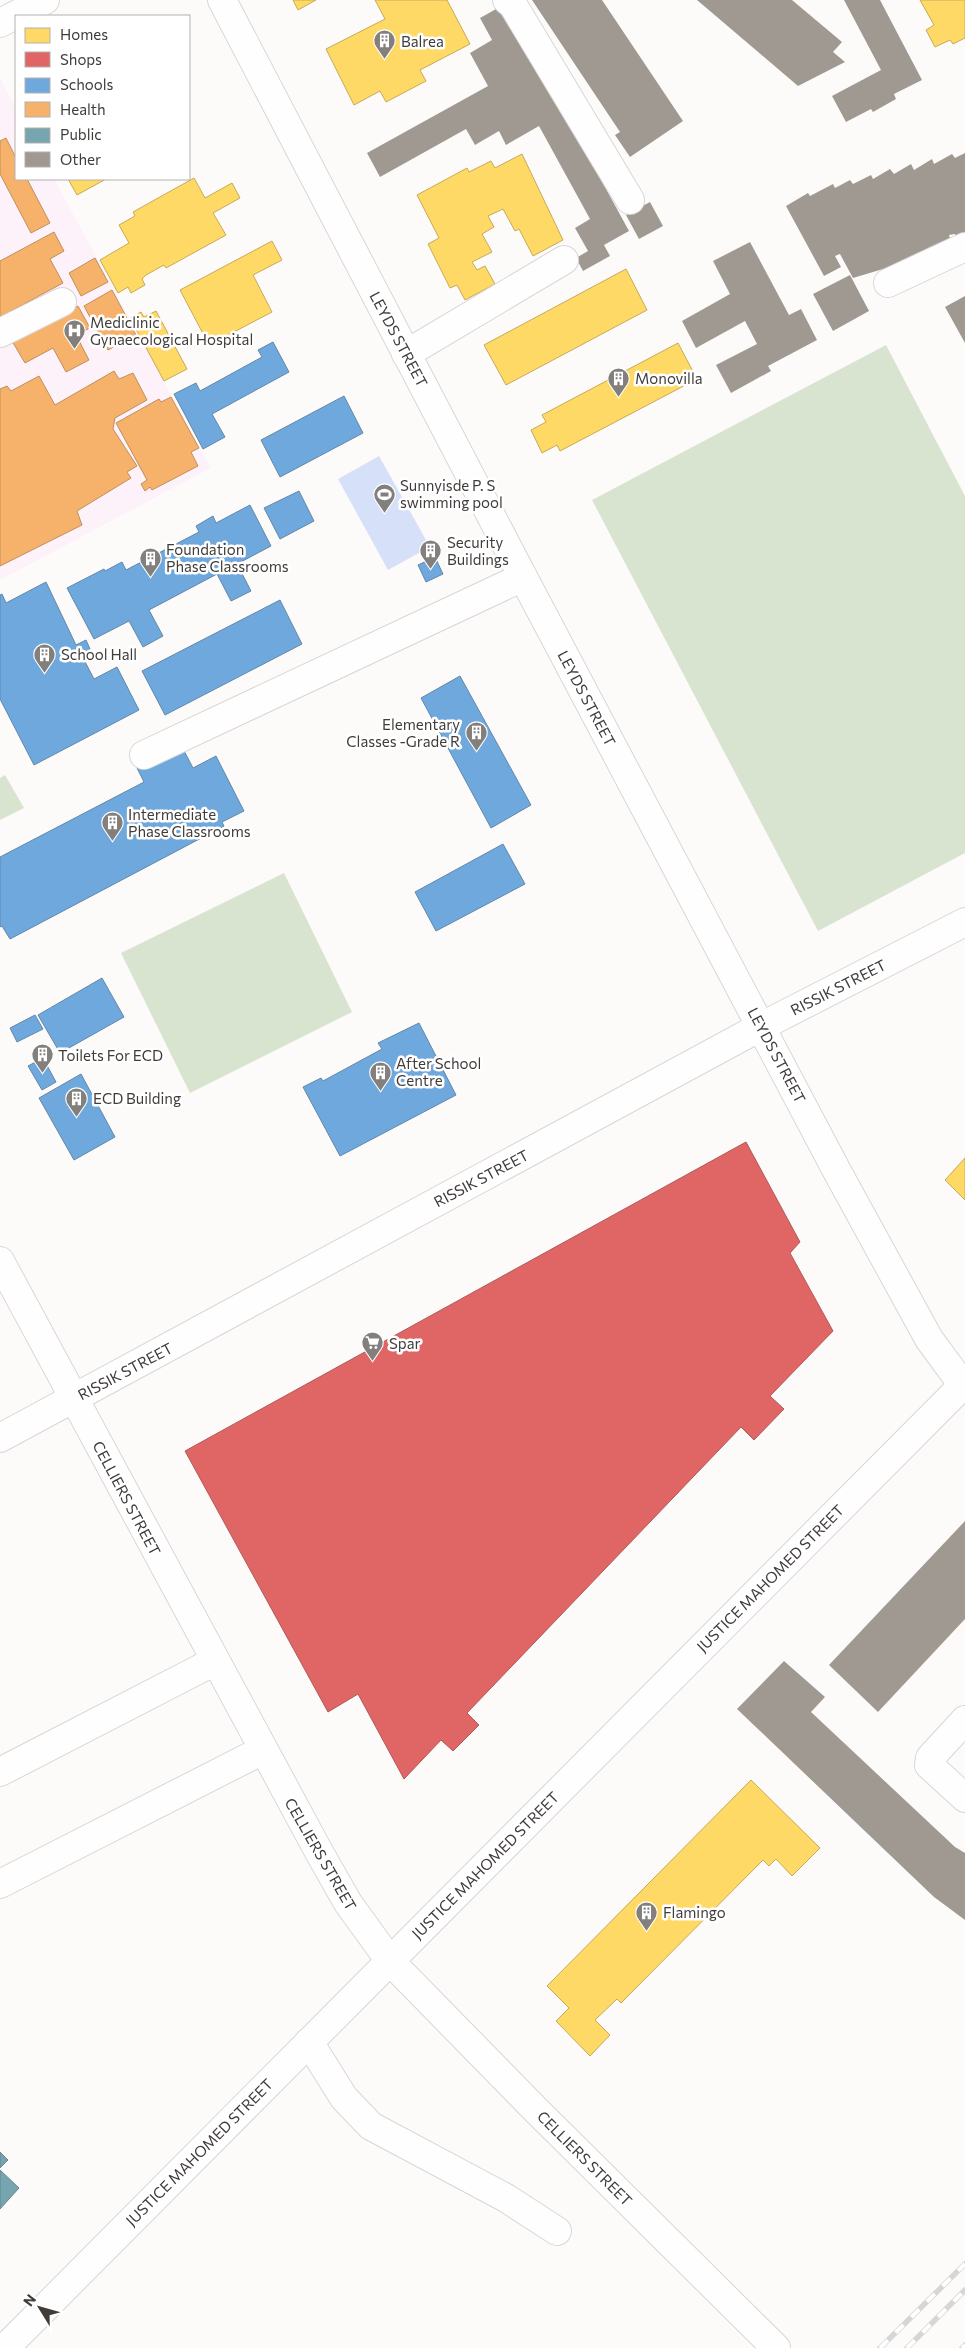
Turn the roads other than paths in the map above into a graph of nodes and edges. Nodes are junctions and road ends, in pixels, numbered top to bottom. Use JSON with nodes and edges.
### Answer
{"nodes":[{"id":1,"x":44,"y":0,"type":"edge"},
{"id":2,"x":222,"y":0,"type":"edge"},
{"id":3,"x":507,"y":0,"type":"edge"},
{"id":4,"x":15,"y":15,"type":"edge"},
{"id":5,"x":15,"y":15,"type":"edge"},
{"id":6,"x":0,"y":23,"type":"edge"},
{"id":7,"x":630,"y":200,"type":"dead end"},
{"id":8,"x":965,"y":247,"type":"edge"},
{"id":9,"x":564,"y":260,"type":"dead end"},
{"id":10,"x":888,"y":283,"type":"dead end"},
{"id":11,"x":62,"y":302,"type":"dead end"},
{"id":12,"x":0,"y":333,"type":"edge"},
{"id":13,"x":406,"y":354,"type":"junction"},
{"id":14,"x":523,"y":577,"type":"junction"},
{"id":15,"x":144,"y":755,"type":"dead end"},
{"id":16,"x":965,"y":922,"type":"edge"},
{"id":17,"x":762,"y":1026,"type":"junction"},
{"id":18,"x":0,"y":1261,"type":"edge"},
{"id":19,"x":964,"y":1385,"type":"edge"},
{"id":20,"x":74,"y":1399,"type":"junction"},
{"id":21,"x":0,"y":1438,"type":"edge"},
{"id":22,"x":215,"y":1661,"type":"junction"},
{"id":23,"x":965,"y":1720,"type":"edge"},
{"id":24,"x":263,"y":1750,"type":"junction"},
{"id":25,"x":0,"y":1772,"type":"edge"},
{"id":26,"x":965,"y":1798,"type":"edge"},
{"id":27,"x":0,"y":1884,"type":"edge"},
{"id":28,"x":390,"y":1961,"type":"junction"},
{"id":29,"x":308,"y":2042,"type":"junction"},
{"id":30,"x":557,"y":2231,"type":"dead end"},
{"id":31,"x":5,"y":2348,"type":"edge"},
{"id":32,"x":776,"y":2348,"type":"edge"}],
"edges":[{"from":1,"to":5,"type":"street"},
{"from":2,"to":13,"type":"street","name":"LEYDS STREET"},
{"from":3,"to":7,"type":"street"},
{"from":4,"to":6,"type":"street"},
{"from":8,"to":10,"type":"street"},
{"from":9,"to":13,"type":"street"},
{"from":11,"to":12,"type":"street"},
{"from":13,"to":14,"type":"street","name":"LEYDS STREET"},
{"from":14,"to":15,"type":"street"},
{"from":14,"to":17,"type":"street","name":"LEYDS STREET"},
{"from":16,"to":17,"type":"street","name":"RISSIK STREET"},
{"from":17,"to":19,"type":"street","name":"LEYDS STREET"},
{"from":17,"to":20,"type":"street","name":"RISSIK STREET"},
{"from":18,"to":20,"type":"street","name":"CELLIERS STREET"},
{"from":19,"to":28,"type":"street","name":"JUSTICE MAHOMED STREET"},
{"from":20,"to":21,"type":"street","name":"RISSIK STREET"},
{"from":20,"to":22,"type":"street","name":"CELLIERS STREET"},
{"from":22,"to":24,"type":"street","name":"CELLIERS STREET"},
{"from":22,"to":25,"type":"street"},
{"from":23,"to":26,"type":"street"},
{"from":24,"to":27,"type":"street"},
{"from":24,"to":28,"type":"street","name":"CELLIERS STREET"},
{"from":28,"to":29,"type":"street","name":"JUSTICE MAHOMED STREET"},
{"from":28,"to":32,"type":"street","name":"CELLIERS STREET"},
{"from":29,"to":30,"type":"street"},
{"from":29,"to":31,"type":"street","name":"JUSTICE MAHOMED STREET"}]}
